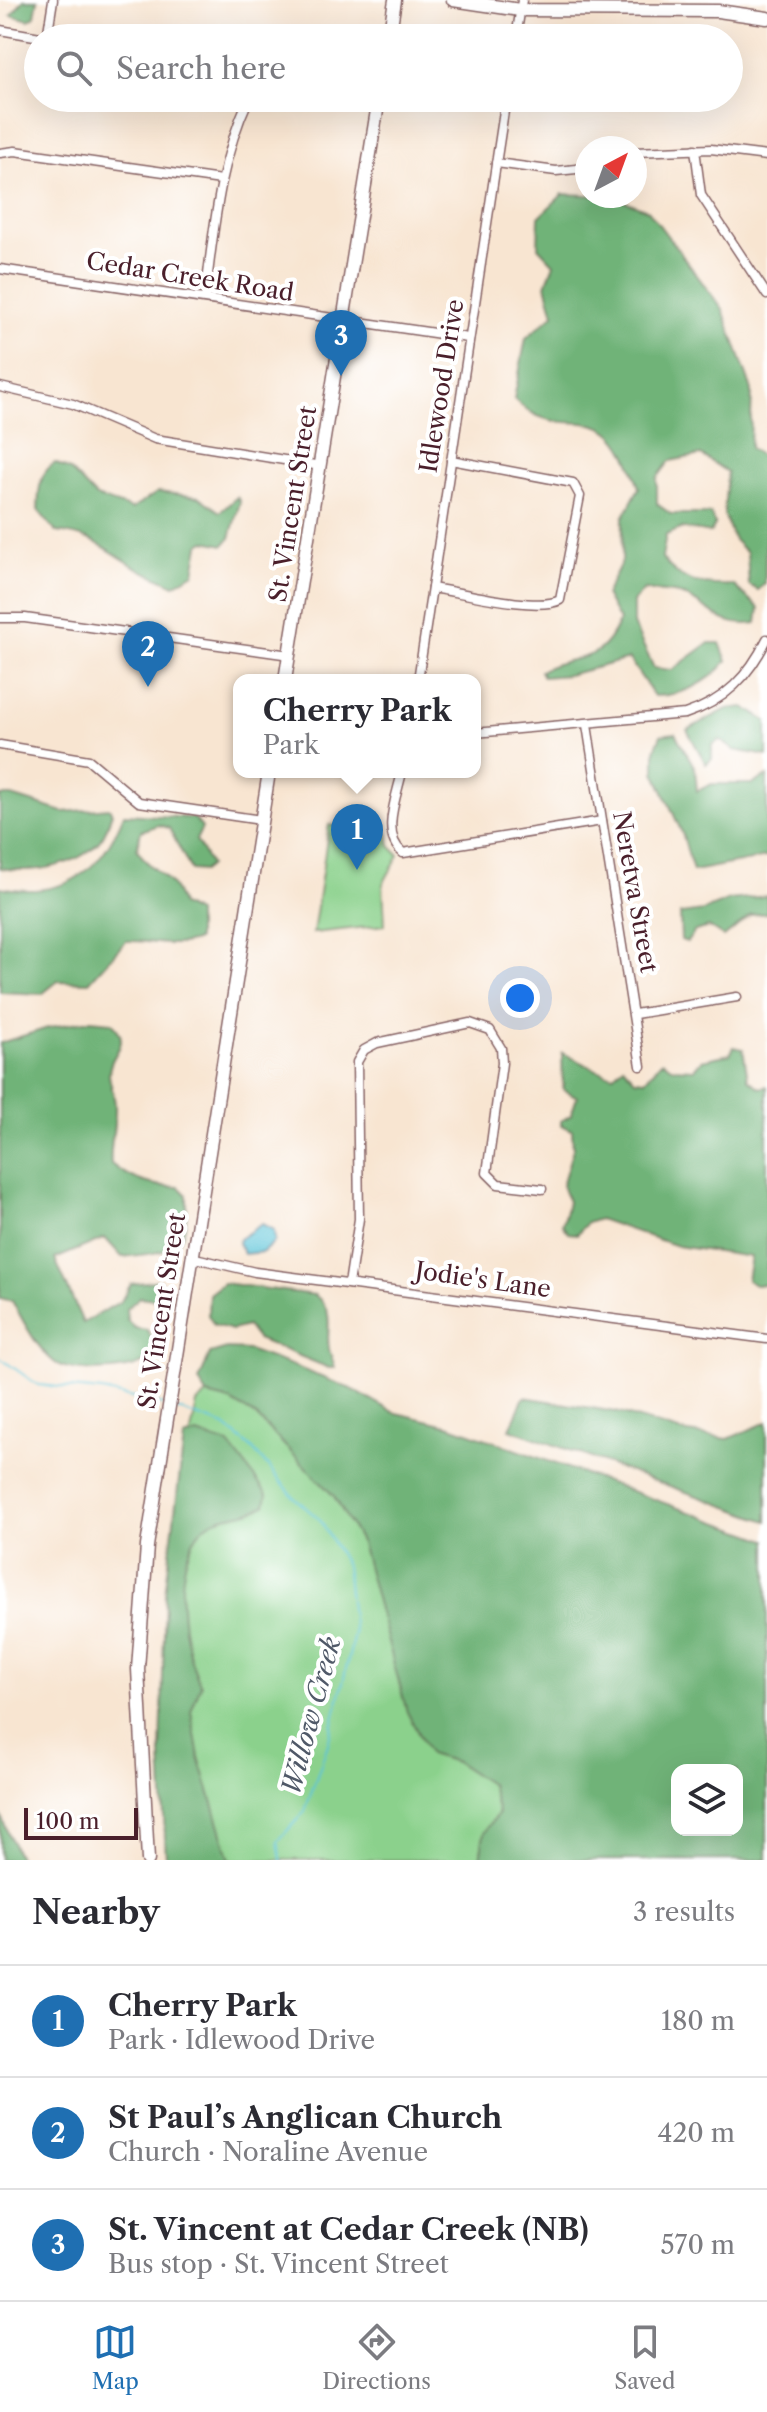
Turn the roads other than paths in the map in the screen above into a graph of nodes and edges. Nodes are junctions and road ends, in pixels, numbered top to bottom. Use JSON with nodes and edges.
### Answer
{"nodes":[{"id":1,"x":53,"y":0,"type":"edge"},
{"id":2,"x":395,"y":0,"type":"edge"},
{"id":3,"x":453,"y":0,"type":"edge"},
{"id":4,"x":521,"y":5,"type":"edge"},
{"id":5,"x":767,"y":18,"type":"edge"},
{"id":6,"x":49,"y":24,"type":"edge"},
{"id":7,"x":391,"y":24,"type":"edge"},
{"id":8,"x":0,"y":30,"type":"edge"},
{"id":9,"x":24,"y":34,"type":"edge"},
{"id":10,"x":243,"y":112,"type":"edge"},
{"id":11,"x":377,"y":112,"type":"edge"},
{"id":12,"x":504,"y":112,"type":"edge"},
{"id":13,"x":695,"y":149,"type":"junction"},
{"id":14,"x":647,"y":151,"type":"edge"},
{"id":15,"x":0,"y":153,"type":"edge"},
{"id":16,"x":767,"y":156,"type":"edge"},
{"id":17,"x":496,"y":163,"type":"junction"},
{"id":18,"x":575,"y":169,"type":"edge"},
{"id":19,"x":221,"y":180,"type":"junction"},
{"id":20,"x":0,"y":269,"type":"edge"},
{"id":21,"x":767,"y":295,"type":"edge"},
{"id":22,"x":205,"y":298,"type":"junction"},
{"id":23,"x":345,"y":321,"type":"junction"},
{"id":24,"x":468,"y":338,"type":"junction"},
{"id":25,"x":0,"y":387,"type":"edge"},
{"id":26,"x":451,"y":460,"type":"junction"},
{"id":27,"x":321,"y":466,"type":"junction"},
{"id":28,"x":432,"y":588,"type":"junction"},
{"id":29,"x":0,"y":618,"type":"edge"},
{"id":30,"x":767,"y":639,"type":"edge"},
{"id":31,"x":290,"y":655,"type":"junction"},
{"id":32,"x":286,"y":674,"type":"edge"},
{"id":33,"x":419,"y":674,"type":"edge"},
{"id":34,"x":587,"y":725,"type":"junction"},
{"id":35,"x":481,"y":733,"type":"edge"},
{"id":36,"x":0,"y":745,"type":"edge"},
{"id":37,"x":268,"y":778,"type":"edge"},
{"id":38,"x":401,"y":778,"type":"edge"},
{"id":39,"x":261,"y":820,"type":"junction"},
{"id":40,"x":602,"y":821,"type":"junction"},
{"id":41,"x":737,"y":997,"type":"dead end"},
{"id":42,"x":635,"y":1014,"type":"junction"},
{"id":43,"x":641,"y":1066,"type":"dead end"},
{"id":44,"x":542,"y":1189,"type":"dead end"},
{"id":45,"x":195,"y":1258,"type":"junction"},
{"id":46,"x":349,"y":1284,"type":"junction"},
{"id":47,"x":767,"y":1339,"type":"edge"},
{"id":48,"x":148,"y":1860,"type":"edge"}],
"edges":[{"from":1,"to":6,"type":"street"},
{"from":2,"to":7,"type":"street"},
{"from":3,"to":4,"type":"street"},
{"from":4,"to":5,"type":"street"},
{"from":8,"to":9,"type":"street"},
{"from":10,"to":19,"type":"street"},
{"from":11,"to":23,"type":"street","name":"St. Vincent Street"},
{"from":12,"to":17,"type":"street","name":"Idlewood Drive"},
{"from":13,"to":14,"type":"street"},
{"from":13,"to":16,"type":"street"},
{"from":13,"to":21,"type":"street"},
{"from":15,"to":19,"type":"street"},
{"from":17,"to":18,"type":"street"},
{"from":17,"to":24,"type":"street","name":"Idlewood Drive"},
{"from":19,"to":22,"type":"street"},
{"from":20,"to":22,"type":"street","name":"Cedar Creek Road"},
{"from":22,"to":23,"type":"street","name":"Cedar Creek Road"},
{"from":23,"to":24,"type":"street","name":"Cedar Creek Road"},
{"from":23,"to":27,"type":"street","name":"St. Vincent Street"},
{"from":24,"to":26,"type":"street","name":"Idlewood Drive"},
{"from":25,"to":27,"type":"street"},
{"from":26,"to":28,"type":"street","name":"Idlewood Drive"},
{"from":26,"to":28,"type":"street"},
{"from":27,"to":31,"type":"street","name":"St. Vincent Street"},
{"from":28,"to":33,"type":"street","name":"Idlewood Drive"},
{"from":29,"to":31,"type":"street"},
{"from":30,"to":34,"type":"street"},
{"from":31,"to":32,"type":"street","name":"St. Vincent Street"},
{"from":34,"to":35,"type":"street"},
{"from":34,"to":40,"type":"street","name":"Neretva Street"},
{"from":36,"to":39,"type":"street"},
{"from":37,"to":39,"type":"street","name":"St. Vincent Street"},
{"from":38,"to":40,"type":"street"},
{"from":39,"to":45,"type":"street","name":"St. Vincent Street"},
{"from":40,"to":42,"type":"street","name":"Neretva Street"},
{"from":41,"to":42,"type":"street"},
{"from":42,"to":43,"type":"street","name":"Neretva Street"},
{"from":44,"to":46,"type":"street"},
{"from":45,"to":46,"type":"street","name":"Jodie's Lane"},
{"from":45,"to":48,"type":"street","name":"St. Vincent Street"},
{"from":46,"to":47,"type":"street","name":"Jodie's Lane"}]}
